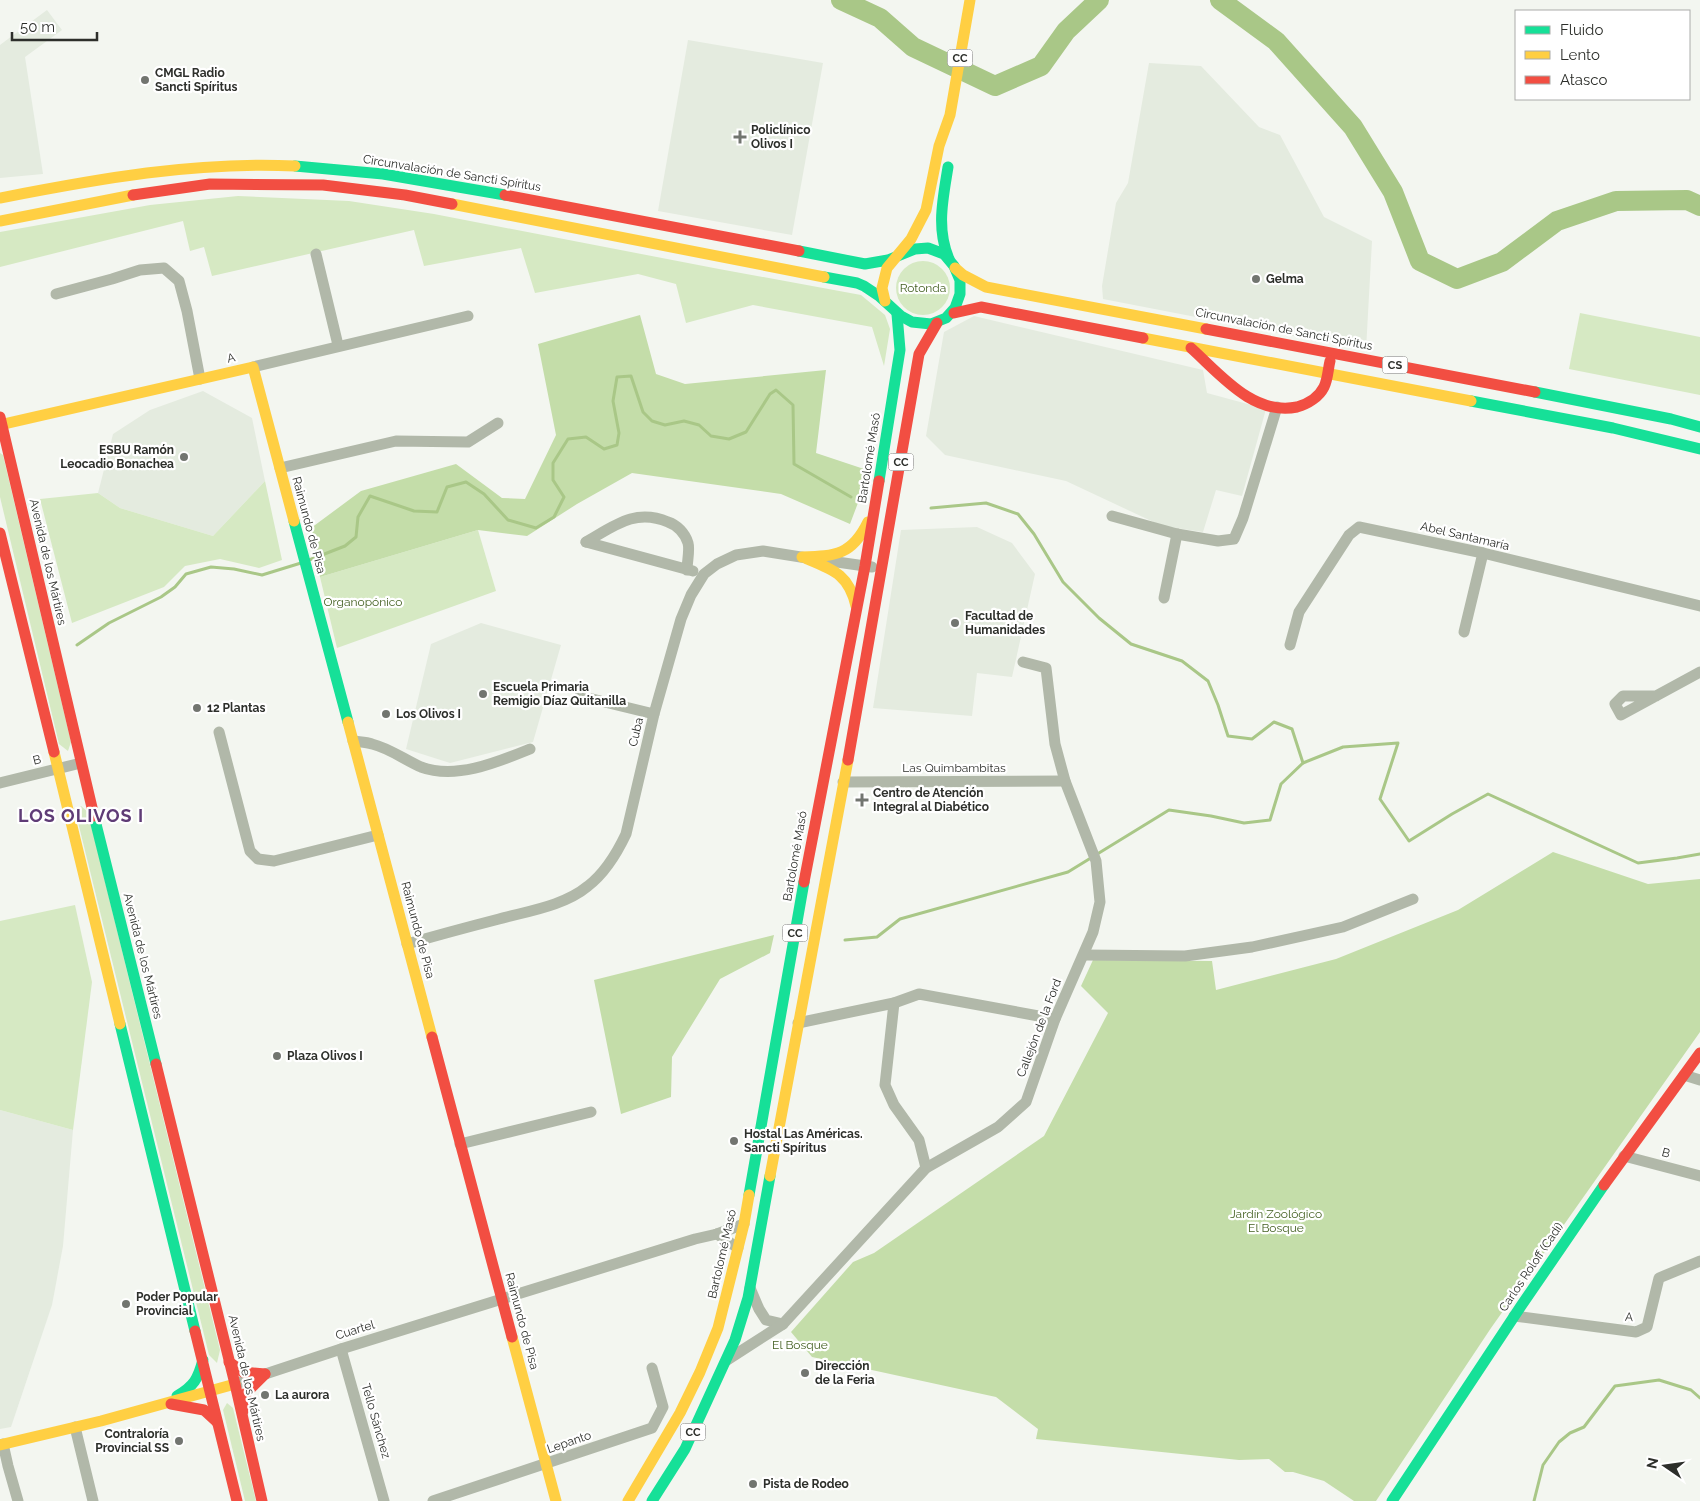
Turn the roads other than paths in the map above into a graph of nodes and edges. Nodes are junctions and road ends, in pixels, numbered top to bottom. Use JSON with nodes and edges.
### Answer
{"nodes":[{"id":1,"x":970,"y":0,"type":"edge"},
{"id":2,"x":950,"y":115,"type":"junction"},
{"id":3,"x":0,"y":198,"type":"edge"},
{"id":4,"x":0,"y":221,"type":"edge"},
{"id":5,"x":316,"y":254,"type":"dead end"},
{"id":6,"x":895,"y":258,"type":"junction"},
{"id":7,"x":952,"y":264,"type":"junction"},
{"id":8,"x":56,"y":294,"type":"dead end"},
{"id":9,"x":885,"y":301,"type":"junction"},
{"id":10,"x":1090,"y":306,"type":"junction"},
{"id":11,"x":954,"y":313,"type":"junction"},
{"id":12,"x":897,"y":314,"type":"junction"},
{"id":13,"x":468,"y":316,"type":"dead end"},
{"id":14,"x":937,"y":323,"type":"junction"},
{"id":15,"x":1094,"y":328,"type":"junction"},
{"id":16,"x":338,"y":345,"type":"junction"},
{"id":17,"x":1189,"y":346,"type":"junction"},
{"id":18,"x":1331,"y":352,"type":"junction"},
{"id":19,"x":252,"y":367,"type":"junction"},
{"id":20,"x":1328,"y":373,"type":"junction"},
{"id":21,"x":200,"y":379,"type":"junction"},
{"id":22,"x":1277,"y":407,"type":"junction"},
{"id":23,"x":1,"y":422,"type":"edge"},
{"id":24,"x":498,"y":423,"type":"dead end"},
{"id":25,"x":1700,"y":427,"type":"edge"},
{"id":26,"x":1700,"y":450,"type":"edge"},
{"id":27,"x":280,"y":468,"type":"junction"},
{"id":28,"x":876,"y":503,"type":"junction"},
{"id":29,"x":1112,"y":516,"type":"dead end"},
{"id":30,"x":0,"y":533,"type":"edge"},
{"id":31,"x":1177,"y":534,"type":"junction"},
{"id":32,"x":1483,"y":553,"type":"junction"},
{"id":33,"x":802,"y":557,"type":"junction"},
{"id":34,"x":865,"y":566,"type":"junction"},
{"id":35,"x":883,"y":569,"type":"junction"},
{"id":36,"x":687,"y":570,"type":"junction"},
{"id":37,"x":704,"y":574,"type":"junction"},
{"id":38,"x":1164,"y":598,"type":"dead end"},
{"id":39,"x":1700,"y":606,"type":"edge"},
{"id":40,"x":857,"y":610,"type":"junction"},
{"id":41,"x":1464,"y":632,"type":"dead end"},
{"id":42,"x":1290,"y":646,"type":"dead end"},
{"id":43,"x":1024,"y":662,"type":"dead end"},
{"id":44,"x":1700,"y":672,"type":"edge"},
{"id":45,"x":580,"y":696,"type":"dead end"},
{"id":46,"x":1656,"y":696,"type":"dead end"},
{"id":47,"x":654,"y":714,"type":"junction"},
{"id":48,"x":219,"y":732,"type":"dead end"},
{"id":49,"x":353,"y":741,"type":"junction"},
{"id":50,"x":530,"y":749,"type":"dead end"},
{"id":51,"x":81,"y":763,"type":"junction"},
{"id":52,"x":57,"y":769,"type":"junction"},
{"id":53,"x":1065,"y":781,"type":"junction"},
{"id":54,"x":843,"y":782,"type":"junction"},
{"id":55,"x":0,"y":783,"type":"edge"},
{"id":56,"x":88,"y":792,"type":"junction"},
{"id":57,"x":64,"y":799,"type":"junction"},
{"id":58,"x":378,"y":835,"type":"junction"},
{"id":59,"x":1413,"y":899,"type":"dead end"},
{"id":60,"x":407,"y":944,"type":"junction"},
{"id":61,"x":1084,"y":955,"type":"junction"},
{"id":62,"x":894,"y":1003,"type":"junction"},
{"id":63,"x":1055,"y":1019,"type":"junction"},
{"id":64,"x":798,"y":1024,"type":"junction"},
{"id":65,"x":1700,"y":1053,"type":"edge"},
{"id":66,"x":1684,"y":1075,"type":"junction"},
{"id":67,"x":1700,"y":1080,"type":"edge"},
{"id":68,"x":591,"y":1112,"type":"dead end"},
{"id":69,"x":460,"y":1144,"type":"junction"},
{"id":70,"x":1624,"y":1156,"type":"junction"},
{"id":71,"x":926,"y":1168,"type":"junction"},
{"id":72,"x":1700,"y":1176,"type":"edge"},
{"id":73,"x":744,"y":1224,"type":"junction"},
{"id":74,"x":717,"y":1234,"type":"junction"},
{"id":75,"x":738,"y":1248,"type":"junction"},
{"id":76,"x":755,"y":1259,"type":"junction"},
{"id":77,"x":1700,"y":1261,"type":"edge"},
{"id":78,"x":750,"y":1287,"type":"junction"},
{"id":79,"x":502,"y":1299,"type":"junction"},
{"id":80,"x":1514,"y":1316,"type":"junction"},
{"id":81,"x":783,"y":1324,"type":"junction"},
{"id":82,"x":341,"y":1349,"type":"junction"},
{"id":83,"x":203,"y":1359,"type":"junction"},
{"id":84,"x":727,"y":1360,"type":"junction"},
{"id":85,"x":229,"y":1362,"type":"junction"},
{"id":86,"x":652,"y":1368,"type":"dead end"},
{"id":87,"x":265,"y":1374,"type":"junction"},
{"id":88,"x":235,"y":1384,"type":"junction"},
{"id":89,"x":210,"y":1391,"type":"junction"},
{"id":90,"x":165,"y":1403,"type":"junction"},
{"id":91,"x":242,"y":1417,"type":"junction"},
{"id":92,"x":217,"y":1422,"type":"junction"},
{"id":93,"x":75,"y":1428,"type":"junction"},
{"id":94,"x":2,"y":1444,"type":"edge"},
{"id":95,"x":546,"y":1464,"type":"junction"},
{"id":96,"x":18,"y":1501,"type":"edge"},
{"id":97,"x":93,"y":1501,"type":"edge"},
{"id":98,"x":237,"y":1501,"type":"edge"},
{"id":99,"x":262,"y":1501,"type":"edge"},
{"id":100,"x":384,"y":1501,"type":"edge"},
{"id":101,"x":433,"y":1501,"type":"edge"},
{"id":102,"x":556,"y":1501,"type":"edge"},
{"id":103,"x":628,"y":1501,"type":"edge"},
{"id":104,"x":652,"y":1501,"type":"edge"},
{"id":105,"x":1392,"y":1501,"type":"edge"}],
"edges":[{"from":1,"to":2,"type":"main road","number":"CC"},
{"from":2,"to":6,"type":"main road","number":"CC"},
{"from":2,"to":7,"type":"main road","number":"CC"},
{"from":3,"to":6,"type":"main road","name":"Circunvalación de Sancti Spíritus"},
{"from":4,"to":9,"type":"main road"},
{"from":5,"to":16,"type":"street"},
{"from":6,"to":7,"type":"main road"},
{"from":6,"to":9,"type":"main road","number":"CC"},
{"from":7,"to":10,"type":"main road","name":"Circunvalación de Sancti Spíritus","number":"CS"},
{"from":7,"to":11,"type":"main road","number":"CC"},
{"from":8,"to":21,"type":"street"},
{"from":9,"to":12,"type":"main road"},
{"from":10,"to":15,"type":"main road"},
{"from":10,"to":18,"type":"main road","name":"Circunvalación de Sancti Spíritus","number":"CS"},
{"from":11,"to":14,"type":"main road","number":"CC"},
{"from":11,"to":15,"type":"main road","number":"CS"},
{"from":12,"to":14,"type":"main road"},
{"from":12,"to":28,"type":"main road","name":"Bartolomé Masó","number":"CC"},
{"from":13,"to":16,"type":"street","name":"A"},
{"from":14,"to":35,"type":"main road","number":"CC"},
{"from":15,"to":17,"type":"main road","number":"CS"},
{"from":16,"to":19,"type":"street","name":"A"},
{"from":17,"to":20,"type":"main road","number":"CS"},
{"from":17,"to":22,"type":"main road"},
{"from":18,"to":20,"type":"main road"},
{"from":18,"to":25,"type":"main road","name":"Circunvalación de Sancti Spíritus","number":"CS"},
{"from":19,"to":21,"type":"main road","name":"A"},
{"from":19,"to":27,"type":"main road","name":"Raimundo de Pisa"},
{"from":20,"to":22,"type":"main road"},
{"from":20,"to":26,"type":"main road","number":"CS"},
{"from":21,"to":23,"type":"main road","name":"A"},
{"from":22,"to":31,"type":"street"},
{"from":23,"to":51,"type":"main road","name":"Avenida de los Mártires"},
{"from":24,"to":27,"type":"street"},
{"from":27,"to":49,"type":"main road","name":"Raimundo de Pisa"},
{"from":28,"to":33,"type":"main road"},
{"from":28,"to":34,"type":"main road","name":"Bartolomé Masó","number":"CC"},
{"from":29,"to":31,"type":"street"},
{"from":30,"to":52,"type":"main road"},
{"from":31,"to":38,"type":"street"},
{"from":32,"to":39,"type":"street","name":"Abel Santamaría"},
{"from":32,"to":41,"type":"street"},
{"from":32,"to":42,"type":"street","name":"Abel Santamaría"},
{"from":33,"to":34,"type":"street","name":"Cuba"},
{"from":33,"to":37,"type":"street","name":"Cuba"},
{"from":33,"to":40,"type":"main road"},
{"from":34,"to":35,"type":"street","name":"Cuba"},
{"from":34,"to":40,"type":"main road","name":"Bartolomé Masó","number":"CC"},
{"from":35,"to":54,"type":"main road","number":"CC"},
{"from":36,"to":36,"type":"street"},
{"from":36,"to":37,"type":"street"},
{"from":37,"to":47,"type":"street","name":"Cuba"},
{"from":40,"to":73,"type":"main road","name":"Bartolomé Masó","number":"CC"},
{"from":43,"to":53,"type":"street","name":"Callejón de la Ford"},
{"from":44,"to":46,"type":"street"},
{"from":45,"to":47,"type":"street"},
{"from":47,"to":60,"type":"street","name":"Cuba"},
{"from":48,"to":58,"type":"street"},
{"from":49,"to":50,"type":"street"},
{"from":49,"to":58,"type":"main road","name":"Raimundo de Pisa"},
{"from":51,"to":52,"type":"street","name":"B"},
{"from":51,"to":56,"type":"main road","name":"Avenida de los Mártires"},
{"from":52,"to":55,"type":"street","name":"B"},
{"from":52,"to":57,"type":"main road"},
{"from":53,"to":54,"type":"street","name":"Las Quimbambitas"},
{"from":53,"to":61,"type":"street","name":"Callejón de la Ford"},
{"from":54,"to":64,"type":"main road","number":"CC"},
{"from":56,"to":57,"type":"main road"},
{"from":56,"to":85,"type":"main road","name":"Avenida de los Mártires"},
{"from":57,"to":83,"type":"main road"},
{"from":58,"to":60,"type":"main road","name":"Raimundo de Pisa"},
{"from":59,"to":61,"type":"street"},
{"from":60,"to":69,"type":"main road","name":"Raimundo de Pisa"},
{"from":61,"to":63,"type":"street","name":"Callejón de la Ford"},
{"from":62,"to":63,"type":"street"},
{"from":62,"to":64,"type":"street"},
{"from":62,"to":71,"type":"street"},
{"from":63,"to":71,"type":"street","name":"Callejón de la Ford"},
{"from":64,"to":76,"type":"main road","number":"CC"},
{"from":65,"to":66,"type":"main road","name":"Carlos Roloff (Cadí)"},
{"from":66,"to":67,"type":"street"},
{"from":66,"to":70,"type":"main road","name":"Carlos Roloff (Cadí)"},
{"from":68,"to":69,"type":"street"},
{"from":69,"to":79,"type":"main road","name":"Raimundo de Pisa"},
{"from":70,"to":72,"type":"street","name":"B"},
{"from":70,"to":80,"type":"main road","name":"Carlos Roloff (Cadí)"},
{"from":71,"to":81,"type":"street","name":"Callejón de la Ford"},
{"from":73,"to":74,"type":"street","name":"Cuartel"},
{"from":73,"to":75,"type":"main road","name":"Bartolomé Masó","number":"CC"},
{"from":74,"to":75,"type":"street"},
{"from":74,"to":79,"type":"street","name":"Cuartel"},
{"from":75,"to":76,"type":"main road"},
{"from":75,"to":103,"type":"main road","name":"Bartolomé Masó","number":"CC"},
{"from":76,"to":78,"type":"main road","number":"CC"},
{"from":77,"to":80,"type":"street","name":"A"},
{"from":78,"to":81,"type":"street"},
{"from":78,"to":84,"type":"main road","number":"CC"},
{"from":79,"to":82,"type":"street","name":"Cuartel"},
{"from":79,"to":95,"type":"main road","name":"Raimundo de Pisa"},
{"from":80,"to":105,"type":"main road","name":"Carlos Roloff (Cadí)"},
{"from":81,"to":84,"type":"street","name":"Callejón de la Ford"},
{"from":82,"to":87,"type":"street","name":"Cuartel"},
{"from":82,"to":100,"type":"street","name":"Tello Sánchez"},
{"from":83,"to":89,"type":"main road"},
{"from":83,"to":90,"type":"main road"},
{"from":84,"to":104,"type":"main road","number":"CC"},
{"from":85,"to":87,"type":"main road"},
{"from":85,"to":88,"type":"main road","name":"Avenida de los Mártires"},
{"from":86,"to":95,"type":"street","name":"Lepanto"},
{"from":87,"to":88,"type":"street","name":"Cuartel"},
{"from":87,"to":91,"type":"main road"},
{"from":88,"to":89,"type":"main road","name":"Cuartel"},
{"from":88,"to":91,"type":"main road","name":"Avenida de los Mártires"},
{"from":89,"to":90,"type":"main road","name":"Cuartel"},
{"from":89,"to":92,"type":"main road"},
{"from":90,"to":92,"type":"main road"},
{"from":90,"to":93,"type":"main road","name":"Cuartel"},
{"from":91,"to":99,"type":"main road","name":"Avenida de los Mártires"},
{"from":92,"to":98,"type":"main road"},
{"from":93,"to":94,"type":"main road","name":"Cuartel"},
{"from":93,"to":97,"type":"street"},
{"from":94,"to":96,"type":"street"},
{"from":95,"to":101,"type":"street","name":"Lepanto"},
{"from":95,"to":102,"type":"main road","name":"Raimundo de Pisa"}]}
